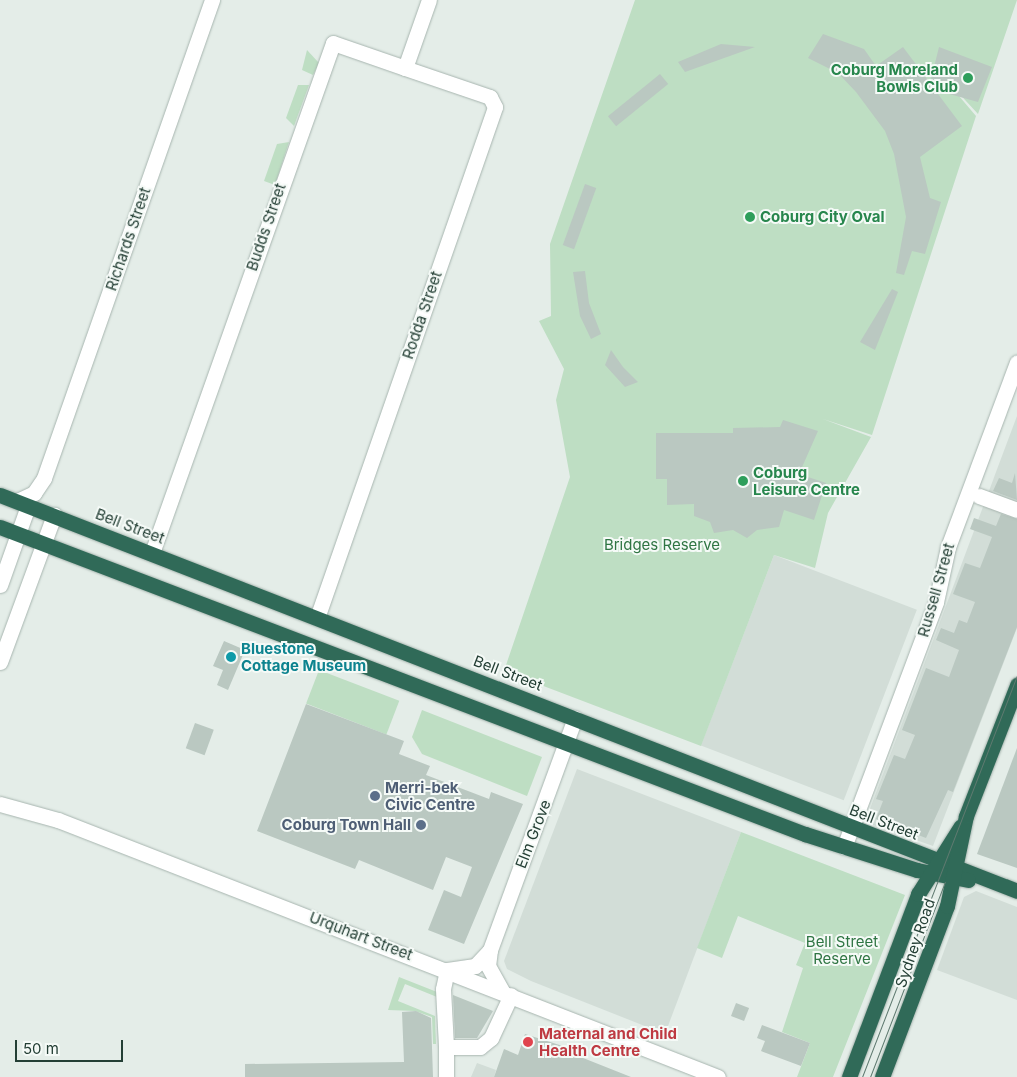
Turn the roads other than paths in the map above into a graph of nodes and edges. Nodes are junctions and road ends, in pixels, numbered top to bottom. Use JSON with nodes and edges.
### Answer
{"nodes":[{"id":1,"x":212,"y":0,"type":"edge"},
{"id":2,"x":429,"y":0,"type":"edge"},
{"id":3,"x":405,"y":68,"type":"junction"},
{"id":4,"x":1017,"y":362,"type":"edge"},
{"id":5,"x":44,"y":478,"type":"junction"},
{"id":6,"x":0,"y":495,"type":"edge"},
{"id":7,"x":979,"y":496,"type":"dead end"},
{"id":8,"x":23,"y":504,"type":"junction"},
{"id":9,"x":1017,"y":510,"type":"edge"},
{"id":10,"x":50,"y":514,"type":"junction"},
{"id":11,"x":0,"y":527,"type":"edge"},
{"id":12,"x":18,"y":534,"type":"junction"},
{"id":13,"x":44,"y":544,"type":"junction"},
{"id":14,"x":152,"y":553,"type":"junction"},
{"id":15,"x":0,"y":585,"type":"edge"},
{"id":16,"x":317,"y":618,"type":"junction"},
{"id":17,"x":0,"y":662,"type":"edge"},
{"id":18,"x":1017,"y":685,"type":"edge"},
{"id":19,"x":575,"y":718,"type":"junction"},
{"id":20,"x":566,"y":744,"type":"junction"},
{"id":21,"x":696,"y":767,"type":"junction"},
{"id":22,"x":689,"y":789,"type":"junction"},
{"id":23,"x":0,"y":804,"type":"edge"},
{"id":24,"x":966,"y":816,"type":"junction"},
{"id":25,"x":850,"y":828,"type":"junction"},
{"id":26,"x":844,"y":847,"type":"junction"},
{"id":27,"x":933,"y":867,"type":"junction"},
{"id":28,"x":955,"y":873,"type":"junction"},
{"id":29,"x":1017,"y":891,"type":"edge"},
{"id":30,"x":490,"y":950,"type":"junction"},
{"id":31,"x":447,"y":970,"type":"junction"},
{"id":32,"x":507,"y":993,"type":"junction"},
{"id":33,"x":446,"y":1048,"type":"junction"},
{"id":34,"x":446,"y":1077,"type":"edge"},
{"id":35,"x":718,"y":1077,"type":"edge"},
{"id":36,"x":849,"y":1077,"type":"edge"},
{"id":37,"x":882,"y":1077,"type":"edge"}],
"edges":[{"from":1,"to":5,"type":"street","name":"Richards Street"},
{"from":2,"to":3,"type":"street"},
{"from":3,"to":14,"type":"street","name":"Budds Street"},
{"from":3,"to":16,"type":"street","name":"Rodda Street"},
{"from":4,"to":25,"type":"street","name":"Russell Street"},
{"from":5,"to":8,"type":"street","name":"Richards Street"},
{"from":5,"to":10,"type":"street","name":"Richards Street"},
{"from":6,"to":8,"type":"highway","name":"Bell Street"},
{"from":7,"to":9,"type":"street"},
{"from":8,"to":10,"type":"highway","name":"Bell Street"},
{"from":8,"to":12,"type":"street"},
{"from":10,"to":13,"type":"street"},
{"from":10,"to":14,"type":"highway","name":"Bell Street"},
{"from":11,"to":12,"type":"highway","name":"Bell Street"},
{"from":12,"to":13,"type":"highway","name":"Bell Street"},
{"from":12,"to":15,"type":"street"},
{"from":13,"to":17,"type":"street"},
{"from":13,"to":20,"type":"highway","name":"Bell Street"},
{"from":14,"to":16,"type":"highway","name":"Bell Street"},
{"from":16,"to":19,"type":"highway","name":"Bell Street"},
{"from":18,"to":24,"type":"highway","name":"Sydney Road"},
{"from":19,"to":20,"type":"street","name":"Elm Grove"},
{"from":19,"to":21,"type":"highway","name":"Bell Street"},
{"from":20,"to":22,"type":"highway","name":"Bell Street"},
{"from":20,"to":30,"type":"street","name":"Elm Grove"},
{"from":21,"to":22,"type":"highway"},
{"from":21,"to":25,"type":"highway","name":"Bell Street"},
{"from":22,"to":26,"type":"highway","name":"Bell Street"},
{"from":23,"to":31,"type":"street","name":"Urquhart Street"},
{"from":24,"to":27,"type":"highway","name":"Sydney Road"},
{"from":24,"to":28,"type":"highway","name":"Sydney Road"},
{"from":25,"to":26,"type":"street","name":"Russell Street"},
{"from":25,"to":27,"type":"highway","name":"Bell Street"},
{"from":26,"to":27,"type":"highway","name":"Bell Street"},
{"from":27,"to":28,"type":"highway","name":"Bell Street"},
{"from":27,"to":36,"type":"highway","name":"Sydney Road"},
{"from":28,"to":29,"type":"highway","name":"Bell Street"},
{"from":28,"to":37,"type":"highway","name":"Sydney Road"},
{"from":30,"to":31,"type":"street","name":"Elm Grove"},
{"from":30,"to":32,"type":"street","name":"Elm Grove"},
{"from":31,"to":32,"type":"street","name":"Urquhart Street"},
{"from":31,"to":33,"type":"street"},
{"from":32,"to":33,"type":"street"},
{"from":32,"to":35,"type":"street","name":"Urquhart Street"},
{"from":33,"to":34,"type":"street"}]}
